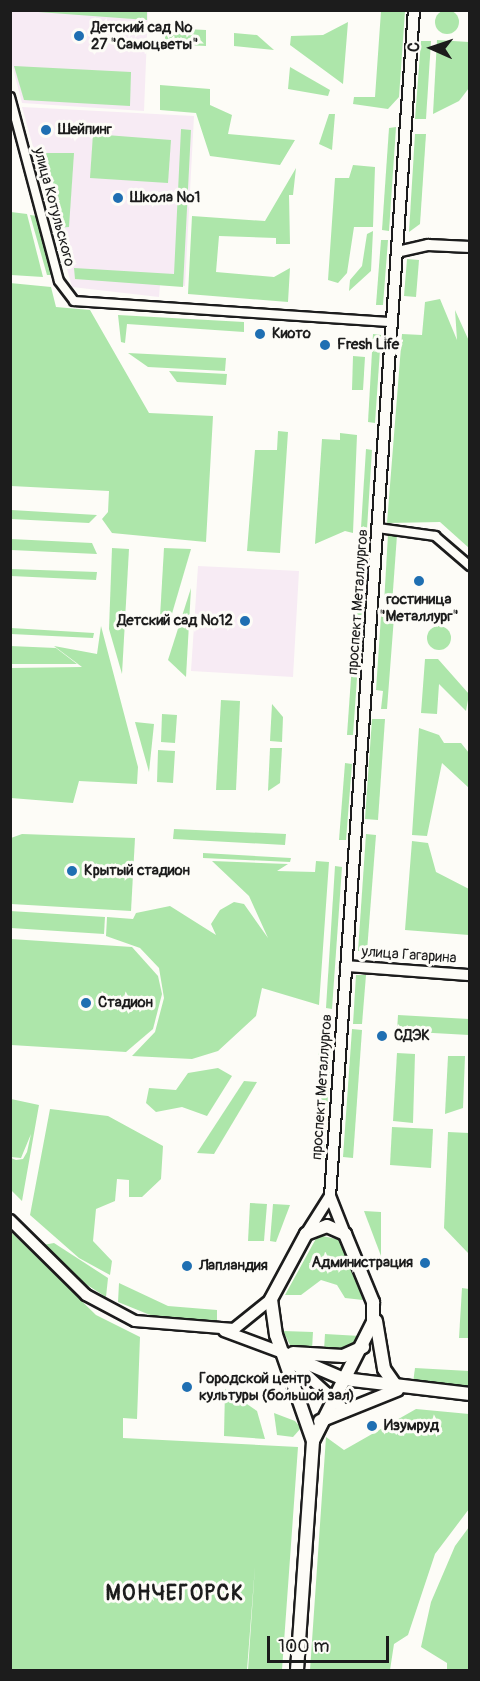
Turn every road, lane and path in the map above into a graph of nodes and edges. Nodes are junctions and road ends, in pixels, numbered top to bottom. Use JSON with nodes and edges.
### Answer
{"nodes":[{"id":1,"x":414,"y":10,"type":"edge"},
{"id":2,"x":10,"y":97,"type":"edge"},
{"id":3,"x":470,"y":248,"type":"edge"},
{"id":4,"x":397,"y":252,"type":"junction"},
{"id":5,"x":392,"y":322,"type":"junction"},
{"id":6,"x":378,"y":528,"type":"junction"},
{"id":7,"x":470,"y":566,"type":"edge"},
{"id":8,"x":346,"y":966,"type":"junction"},
{"id":9,"x":470,"y":975,"type":"edge"},
{"id":10,"x":330,"y":1196,"type":"junction"},
{"id":11,"x":10,"y":1220,"type":"edge"},
{"id":12,"x":306,"y":1234,"type":"junction"},
{"id":13,"x":345,"y":1234,"type":"junction"},
{"id":14,"x":271,"y":1299,"type":"junction"},
{"id":15,"x":373,"y":1302,"type":"junction"},
{"id":16,"x":221,"y":1330,"type":"junction"},
{"id":17,"x":364,"y":1347,"type":"junction"},
{"id":18,"x":283,"y":1353,"type":"junction"},
{"id":19,"x":344,"y":1379,"type":"junction"},
{"id":20,"x":398,"y":1389,"type":"junction"},
{"id":21,"x":470,"y":1394,"type":"edge"},
{"id":22,"x":332,"y":1400,"type":"junction"},
{"id":23,"x":345,"y":1410,"type":"junction"},
{"id":24,"x":314,"y":1419,"type":"junction"},
{"id":25,"x":297,"y":1671,"type":"edge"}],
"edges":[{"from":1,"to":4,"type":"main road","name":"проспект Металлургов"},
{"from":2,"to":5,"type":"street","name":"улица Котульского"},
{"from":3,"to":4,"type":"main road"},
{"from":4,"to":5,"type":"main road","name":"проспект Металлургов"},
{"from":5,"to":6,"type":"main road","name":"проспект Металлургов"},
{"from":6,"to":7,"type":"street"},
{"from":6,"to":8,"type":"main road","name":"проспект Металлургов"},
{"from":8,"to":9,"type":"main road","name":"улица Гагарина"},
{"from":8,"to":10,"type":"main road","name":"проспект Металлургов"},
{"from":10,"to":12,"type":"main road","name":"проспект Металлургов"},
{"from":10,"to":13,"type":"main road","name":"проспект Металлургов"},
{"from":11,"to":16,"type":"main road"},
{"from":12,"to":13,"type":"main road"},
{"from":12,"to":14,"type":"main road"},
{"from":13,"to":15,"type":"main road"},
{"from":14,"to":16,"type":"main road"},
{"from":14,"to":18,"type":"main road"},
{"from":15,"to":17,"type":"main road"},
{"from":15,"to":20,"type":"main road"},
{"from":16,"to":18,"type":"main road"},
{"from":17,"to":18,"type":"main road"},
{"from":17,"to":19,"type":"main road"},
{"from":18,"to":19,"type":"main road"},
{"from":18,"to":22,"type":"main road"},
{"from":18,"to":24,"type":"main road"},
{"from":19,"to":20,"type":"main road"},
{"from":19,"to":22,"type":"main road"},
{"from":20,"to":21,"type":"main road"},
{"from":20,"to":23,"type":"main road"},
{"from":22,"to":23,"type":"main road"},
{"from":22,"to":24,"type":"main road"},
{"from":23,"to":24,"type":"main road"},
{"from":24,"to":25,"type":"main road"}]}
